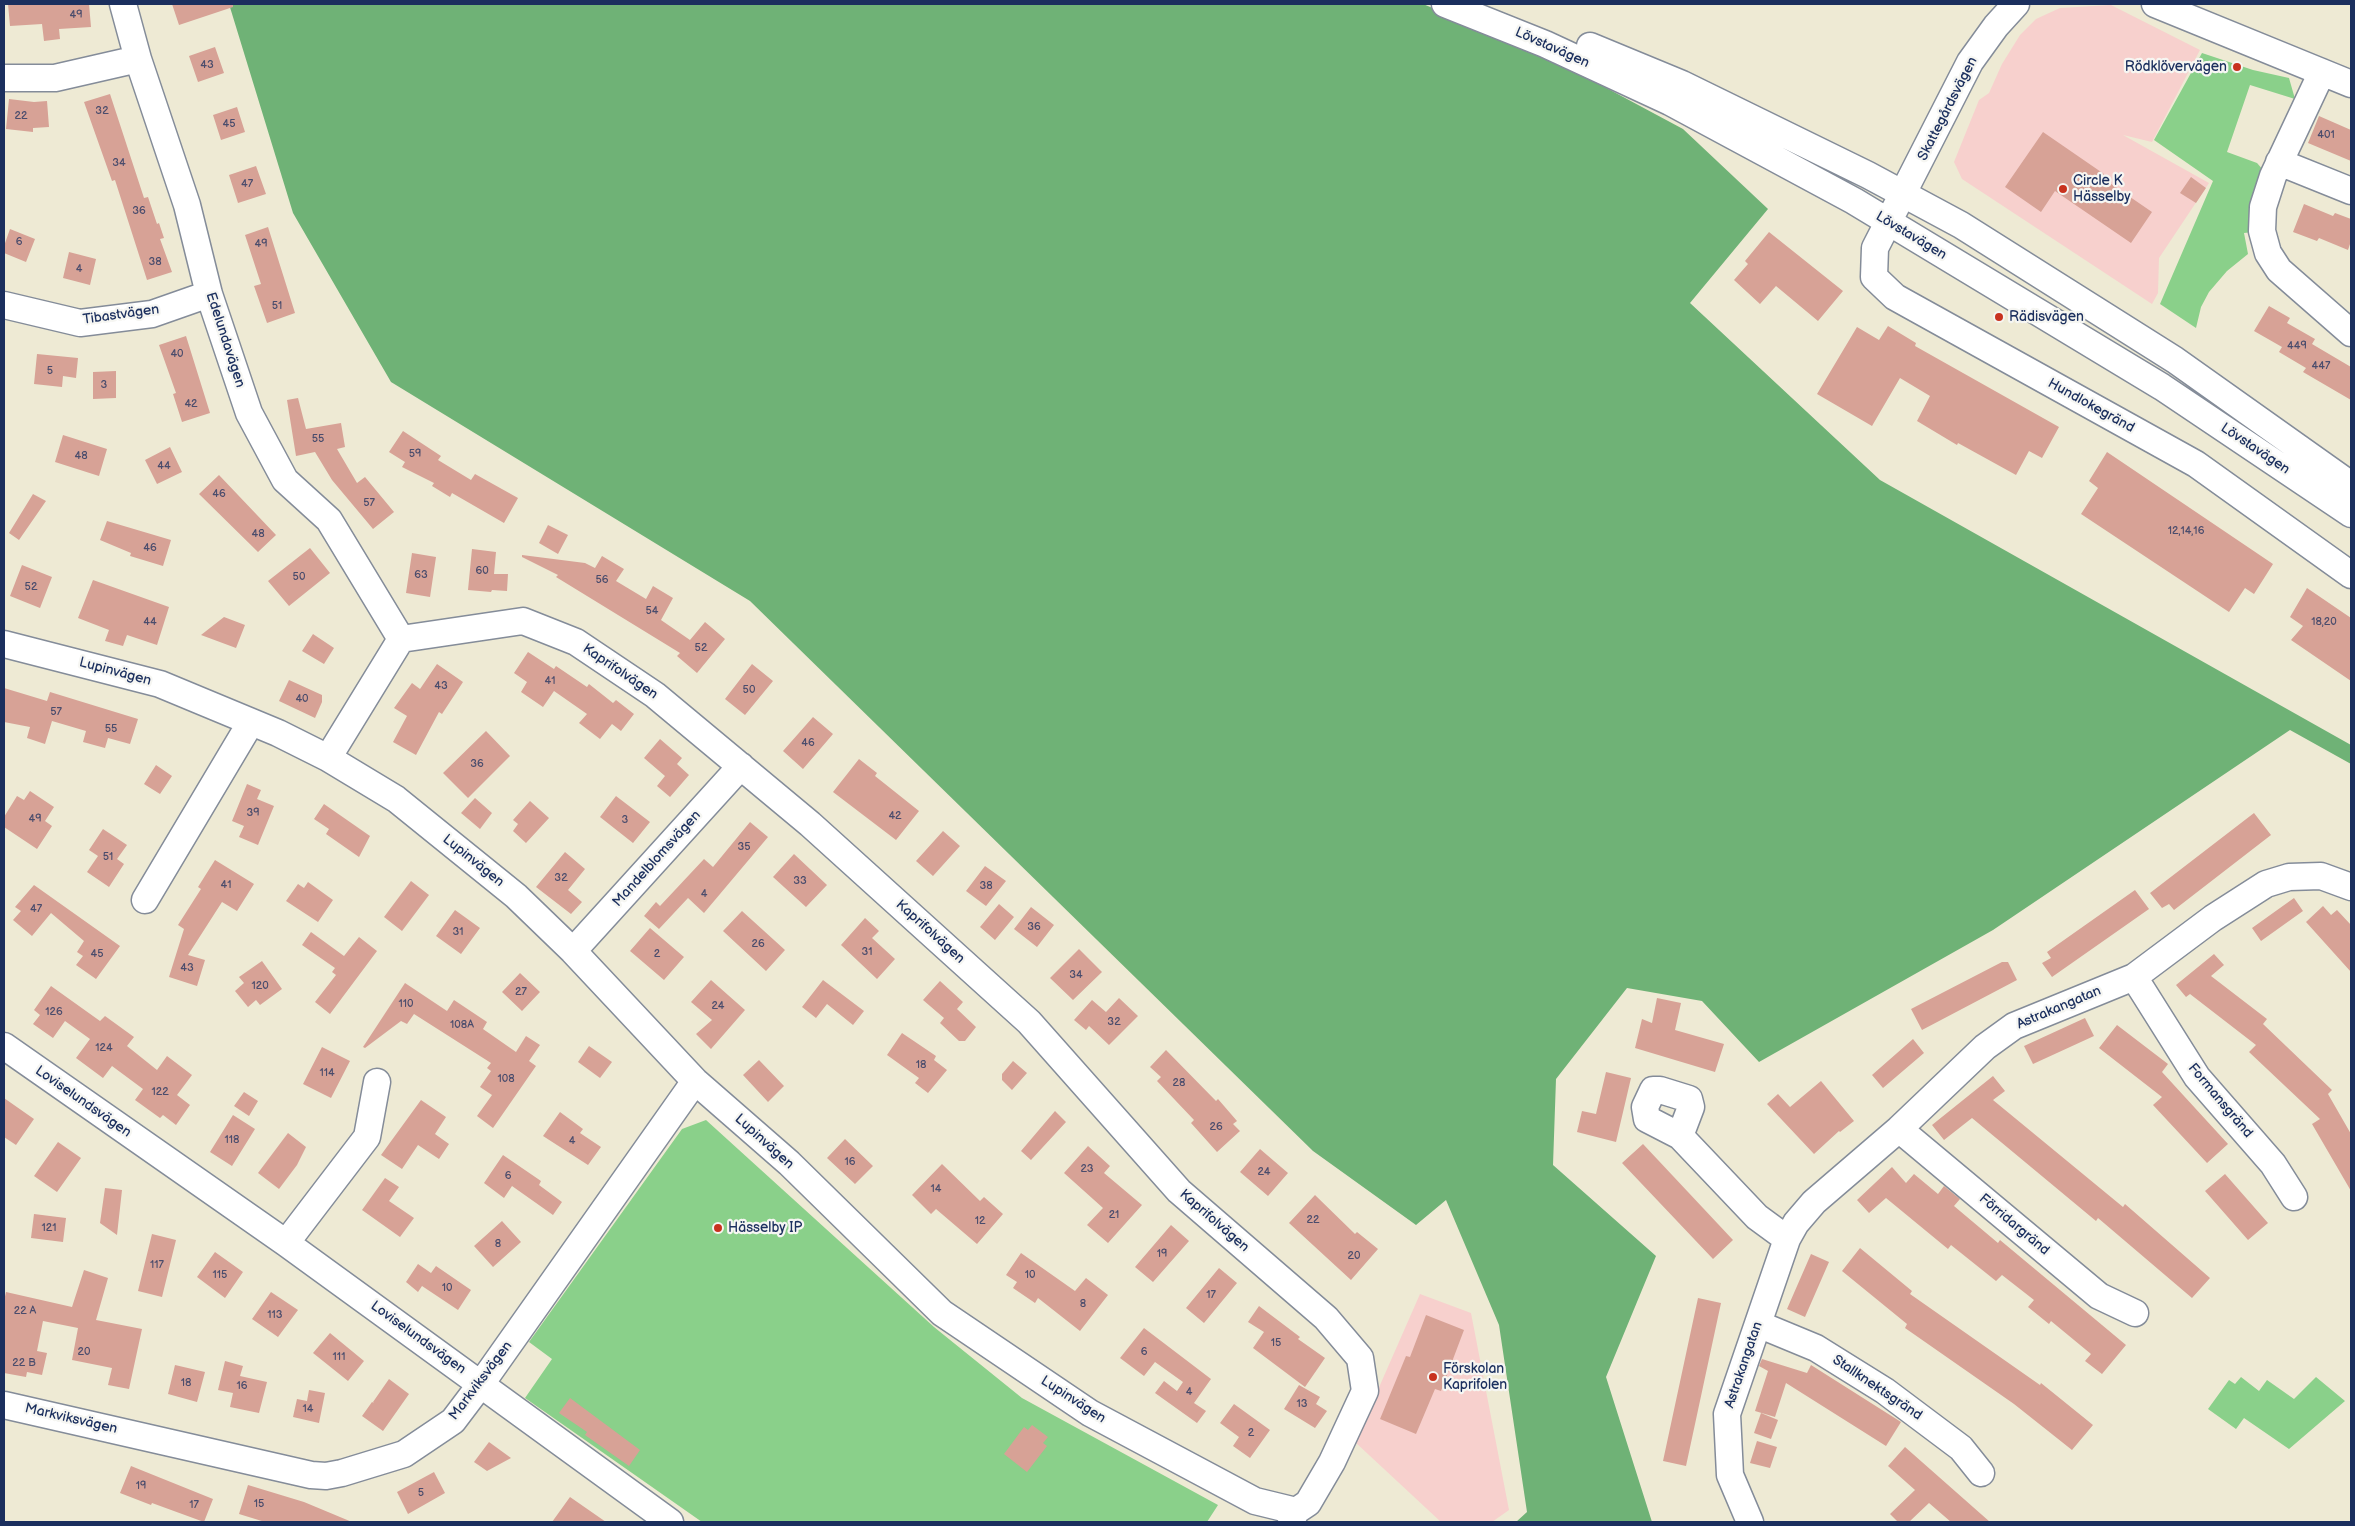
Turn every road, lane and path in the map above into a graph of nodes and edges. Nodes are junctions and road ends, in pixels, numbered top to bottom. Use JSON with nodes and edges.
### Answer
{"nodes":[{"id":1,"x":123,"y":4,"type":"edge"},
{"id":2,"x":1445,"y":4,"type":"edge"},
{"id":3,"x":1482,"y":4,"type":"edge"},
{"id":4,"x":2016,"y":4,"type":"edge"},
{"id":5,"x":2155,"y":4,"type":"edge"},
{"id":6,"x":138,"y":59,"type":"junction"},
{"id":7,"x":2322,"y":72,"type":"junction"},
{"id":8,"x":4,"y":78,"type":"edge"},
{"id":9,"x":2351,"y":84,"type":"edge"},
{"id":10,"x":2280,"y":162,"type":"junction"},
{"id":11,"x":2351,"y":192,"type":"edge"},
{"id":12,"x":1904,"y":194,"type":"junction"},
{"id":13,"x":1888,"y":223,"type":"junction"},
{"id":14,"x":209,"y":294,"type":"junction"},
{"id":15,"x":4,"y":305,"type":"edge"},
{"id":16,"x":2351,"y":333,"type":"edge"},
{"id":17,"x":2351,"y":485,"type":"edge"},
{"id":18,"x":2351,"y":514,"type":"edge"},
{"id":19,"x":2351,"y":575,"type":"edge"},
{"id":20,"x":400,"y":639,"type":"junction"},
{"id":21,"x":4,"y":644,"type":"edge"},
{"id":22,"x":251,"y":722,"type":"junction"},
{"id":23,"x":328,"y":758,"type":"junction"},
{"id":24,"x":741,"y":766,"type":"junction"},
{"id":25,"x":2351,"y":887,"type":"edge"},
{"id":26,"x":145,"y":900,"type":"dead end"},
{"id":27,"x":573,"y":951,"type":"junction"},
{"id":28,"x":2134,"y":977,"type":"junction"},
{"id":29,"x":4,"y":1046,"type":"edge"},
{"id":30,"x":695,"y":1081,"type":"junction"},
{"id":31,"x":377,"y":1082,"type":"dead end"},
{"id":32,"x":1899,"y":1128,"type":"junction"},
{"id":33,"x":1680,"y":1136,"type":"dead end"},
{"id":34,"x":2294,"y":1197,"type":"dead end"},
{"id":35,"x":1787,"y":1238,"type":"junction"},
{"id":36,"x":286,"y":1243,"type":"junction"},
{"id":37,"x":2135,"y":1313,"type":"dead end"},
{"id":38,"x":1758,"y":1324,"type":"junction"},
{"id":39,"x":481,"y":1384,"type":"junction"},
{"id":40,"x":4,"y":1405,"type":"edge"},
{"id":41,"x":1981,"y":1473,"type":"dead end"},
{"id":42,"x":1294,"y":1517,"type":"edge"},
{"id":43,"x":670,"y":1522,"type":"edge"},
{"id":44,"x":1750,"y":1522,"type":"edge"}],
"edges":[{"from":1,"to":6,"type":"street","name":"Edelundavägen"},
{"from":2,"to":13,"type":"street","name":"Lövstavägen"},
{"from":3,"to":12,"type":"street","name":"Lövstavägen"},
{"from":4,"to":12,"type":"street","name":"Skattegårdsvägen"},
{"from":5,"to":7,"type":"street"},
{"from":6,"to":8,"type":"street"},
{"from":6,"to":14,"type":"street","name":"Edelundavägen"},
{"from":7,"to":9,"type":"street"},
{"from":7,"to":10,"type":"street"},
{"from":10,"to":11,"type":"street"},
{"from":10,"to":16,"type":"street"},
{"from":12,"to":13,"type":"street","name":"Skattegårdsvägen"},
{"from":12,"to":17,"type":"street","name":"Lövstavägen"},
{"from":13,"to":18,"type":"street","name":"Lövstavägen"},
{"from":13,"to":19,"type":"street","name":"Hundlokegränd"},
{"from":14,"to":15,"type":"street","name":"Tibastvägen"},
{"from":14,"to":20,"type":"street","name":"Edelundavägen"},
{"from":20,"to":23,"type":"street"},
{"from":20,"to":24,"type":"street","name":"Kaprifolvägen"},
{"from":21,"to":22,"type":"street","name":"Lupinvägen"},
{"from":22,"to":23,"type":"street","name":"Lupinvägen"},
{"from":22,"to":26,"type":"street"},
{"from":23,"to":27,"type":"street","name":"Lupinvägen"},
{"from":24,"to":27,"type":"street","name":"Mandelblomsvägen"},
{"from":24,"to":42,"type":"street","name":"Kaprifolvägen"},
{"from":25,"to":28,"type":"street","name":"Astrakangatan"},
{"from":27,"to":30,"type":"street","name":"Lupinvägen"},
{"from":28,"to":32,"type":"street","name":"Astrakangatan"},
{"from":28,"to":34,"type":"street","name":"Formansgränd"},
{"from":29,"to":36,"type":"street","name":"Loviselundsvägen"},
{"from":30,"to":39,"type":"street","name":"Markviksvägen"},
{"from":30,"to":42,"type":"street","name":"Lupinvägen"},
{"from":31,"to":36,"type":"street"},
{"from":32,"to":35,"type":"street","name":"Astrakangatan"},
{"from":32,"to":37,"type":"street","name":"Förridargränd"},
{"from":33,"to":35,"type":"street"},
{"from":35,"to":38,"type":"street","name":"Astrakangatan"},
{"from":36,"to":39,"type":"street","name":"Loviselundsvägen"},
{"from":38,"to":41,"type":"street","name":"Stallknektsgränd"},
{"from":38,"to":44,"type":"street","name":"Astrakangatan"},
{"from":39,"to":40,"type":"street","name":"Markviksvägen"},
{"from":39,"to":43,"type":"street","name":"Loviselundsvägen"}]}
